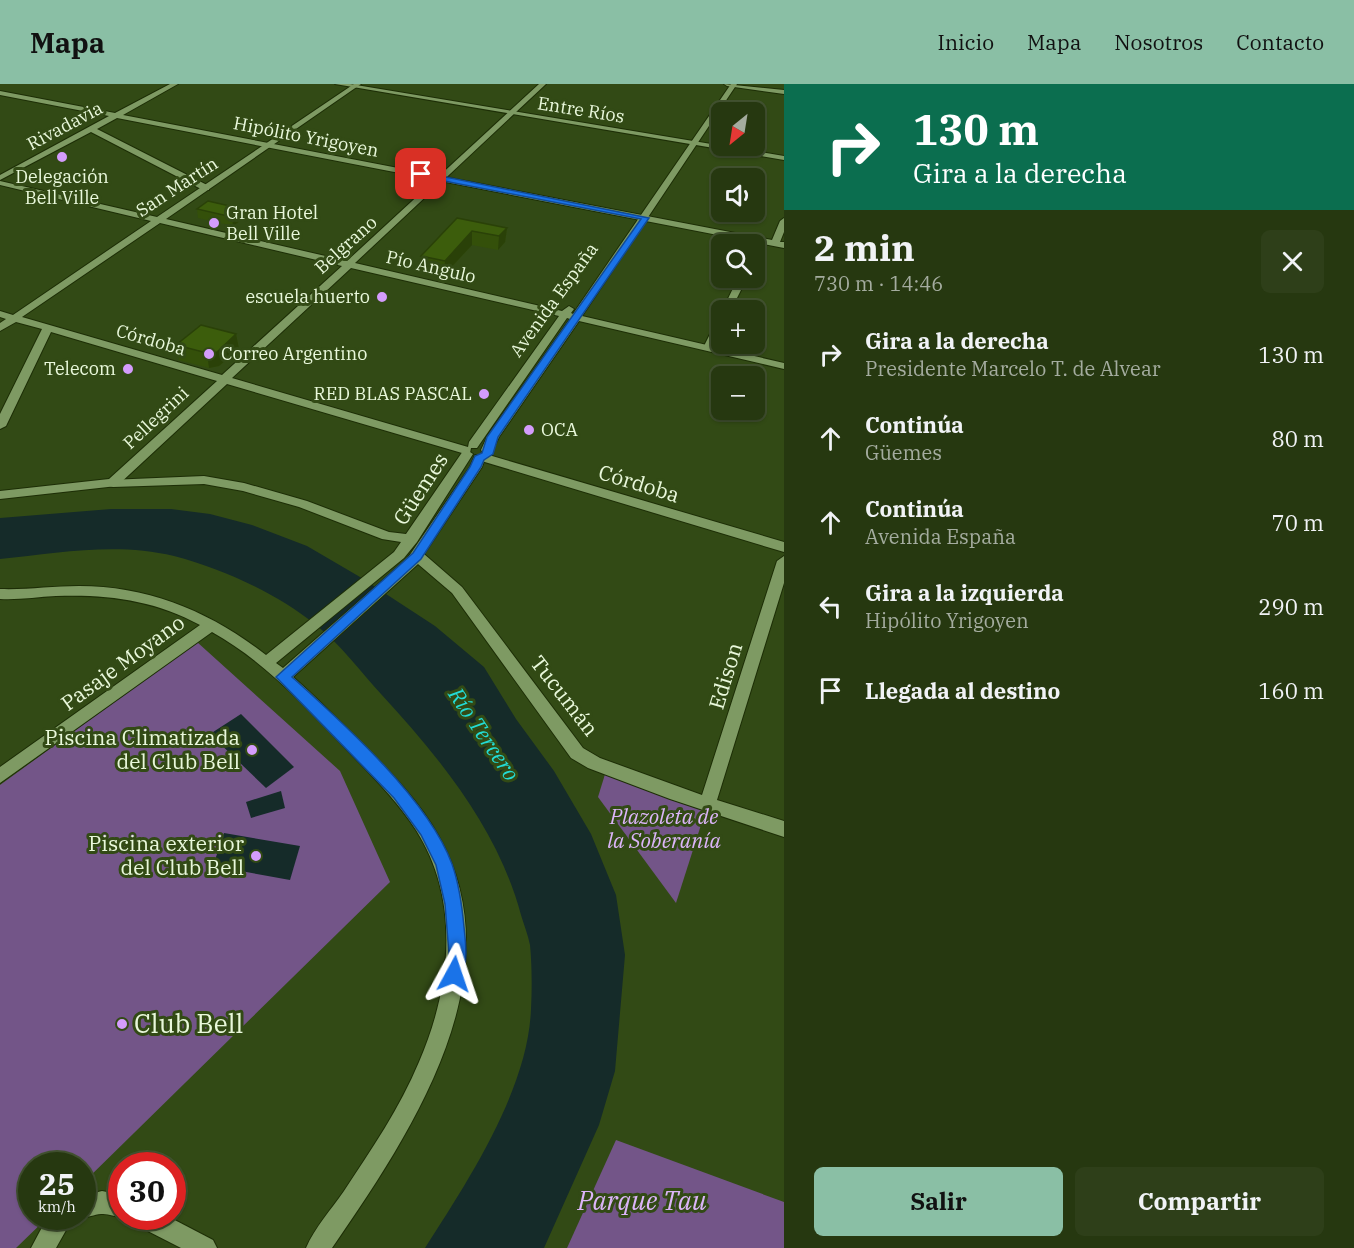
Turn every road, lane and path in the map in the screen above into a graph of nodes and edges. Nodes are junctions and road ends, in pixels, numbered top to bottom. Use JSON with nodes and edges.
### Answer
{"nodes":[{"id":1,"x":175,"y":84,"type":"edge"},
{"id":2,"x":338,"y":84,"type":"edge"},
{"id":3,"x":543,"y":84,"type":"edge"},
{"id":4,"x":729,"y":84,"type":"edge"},
{"id":5,"x":356,"y":85,"type":"edge"},
{"id":6,"x":784,"y":92,"type":"edge"},
{"id":7,"x":0,"y":93,"type":"edge"},
{"id":8,"x":513,"y":113,"type":"junction"},
{"id":9,"x":117,"y":116,"type":"junction"},
{"id":10,"x":91,"y":129,"type":"junction"},
{"id":11,"x":689,"y":143,"type":"junction"},
{"id":12,"x":270,"y":145,"type":"junction"},
{"id":13,"x":784,"y":159,"type":"edge"},
{"id":14,"x":0,"y":178,"type":"edge"},
{"id":15,"x":442,"y":178,"type":"junction"},
{"id":16,"x":0,"y":183,"type":"edge"},
{"id":17,"x":206,"y":188,"type":"junction"},
{"id":18,"x":641,"y":217,"type":"junction"},
{"id":19,"x":157,"y":220,"type":"junction"},
{"id":20,"x":784,"y":221,"type":"edge"},
{"id":21,"x":729,"y":234,"type":"edge"},
{"id":22,"x":779,"y":244,"type":"edge"},
{"id":23,"x":349,"y":264,"type":"junction"},
{"id":24,"x":0,"y":314,"type":"edge"},
{"id":25,"x":566,"y":315,"type":"junction"},
{"id":26,"x":577,"y":317,"type":"junction"},
{"id":27,"x":14,"y":318,"type":"junction"},
{"id":28,"x":0,"y":328,"type":"edge"},
{"id":29,"x":47,"y":329,"type":"junction"},
{"id":30,"x":711,"y":342,"type":"edge"},
{"id":31,"x":708,"y":348,"type":"junction"},
{"id":32,"x":784,"y":366,"type":"edge"},
{"id":33,"x":223,"y":379,"type":"junction"},
{"id":34,"x":0,"y":426,"type":"edge"},
{"id":35,"x":478,"y":452,"type":"junction"},
{"id":36,"x":113,"y":483,"type":"junction"},
{"id":37,"x":0,"y":495,"type":"edge"},
{"id":38,"x":784,"y":539,"type":"edge"},
{"id":39,"x":412,"y":547,"type":"junction"},
{"id":40,"x":784,"y":547,"type":"edge"},
{"id":41,"x":784,"y":561,"type":"edge"},
{"id":42,"x":4,"y":597,"type":"edge"},
{"id":43,"x":211,"y":625,"type":"junction"},
{"id":44,"x":267,"y":662,"type":"junction"},
{"id":45,"x":283,"y":677,"type":"junction"},
{"id":46,"x":0,"y":776,"type":"edge"},
{"id":47,"x":708,"y":803,"type":"junction"},
{"id":48,"x":784,"y":829,"type":"edge"},
{"id":49,"x":54,"y":1230,"type":"edge"},
{"id":50,"x":170,"y":1230,"type":"edge"},
{"id":51,"x":44,"y":1248,"type":"edge"},
{"id":52,"x":205,"y":1248,"type":"edge"},
{"id":53,"x":318,"y":1248,"type":"edge"}],
"edges":[{"from":1,"to":9,"type":"street","name":"Rivadavia"},
{"from":2,"to":5,"type":"street","name":"Entre Ríos"},
{"from":3,"to":8,"type":"street","name":"Belgrano"},
{"from":4,"to":6,"type":"street"},
{"from":4,"to":11,"type":"street","name":"Avenida España"},
{"from":5,"to":8,"type":"street","name":"Entre Ríos"},
{"from":5,"to":12,"type":"street","name":"San Martín"},
{"from":7,"to":9,"type":"street","name":"Hipólito Yrigoyen"},
{"from":8,"to":11,"type":"street","name":"Entre Ríos"},
{"from":8,"to":15,"type":"street","name":"Belgrano"},
{"from":9,"to":10,"type":"street","name":"Rivadavia"},
{"from":9,"to":12,"type":"street","name":"Hipólito Yrigoyen"},
{"from":10,"to":14,"type":"street","name":"Rivadavia"},
{"from":10,"to":17,"type":"street"},
{"from":11,"to":13,"type":"street","name":"Entre Ríos"},
{"from":11,"to":18,"type":"street","name":"Avenida España"},
{"from":12,"to":15,"type":"street","name":"Hipólito Yrigoyen"},
{"from":12,"to":17,"type":"street","name":"San Martín"},
{"from":15,"to":18,"type":"street","name":"Hipólito Yrigoyen"},
{"from":15,"to":23,"type":"street","name":"Belgrano"},
{"from":16,"to":19,"type":"street","name":"Pío Angulo"},
{"from":17,"to":19,"type":"street","name":"San Martín"},
{"from":18,"to":21,"type":"street","name":"Hipólito Yrigoyen"},
{"from":18,"to":25,"type":"street","name":"Avenida España"},
{"from":18,"to":26,"type":"street","name":"Avenida España"},
{"from":19,"to":23,"type":"street","name":"Pío Angulo"},
{"from":19,"to":27,"type":"street","name":"San Martín"},
{"from":20,"to":22,"type":"street"},
{"from":23,"to":25,"type":"street","name":"Pío Angulo"},
{"from":23,"to":33,"type":"street","name":"Belgrano"},
{"from":24,"to":27,"type":"street","name":"Córdoba"},
{"from":25,"to":26,"type":"street","name":"Pío Angulo"},
{"from":25,"to":35,"type":"street","name":"Avenida España"},
{"from":26,"to":31,"type":"street","name":"Pío Angulo"},
{"from":26,"to":35,"type":"street","name":"Avenida España"},
{"from":27,"to":28,"type":"street","name":"San Martín"},
{"from":27,"to":29,"type":"street","name":"Córdoba"},
{"from":29,"to":33,"type":"street","name":"Córdoba"},
{"from":29,"to":34,"type":"street"},
{"from":30,"to":31,"type":"street"},
{"from":31,"to":32,"type":"street","name":"Pío Angulo"},
{"from":33,"to":35,"type":"street","name":"Córdoba"},
{"from":33,"to":36,"type":"street","name":"Pellegrini"},
{"from":35,"to":38,"type":"street","name":"Córdoba"},
{"from":35,"to":39,"type":"street","name":"Güemes"},
{"from":35,"to":40,"type":"street","name":"Córdoba"},
{"from":36,"to":37,"type":"street","name":"Tucumán"},
{"from":36,"to":39,"type":"street","name":"Tucumán"},
{"from":39,"to":44,"type":"street"},
{"from":39,"to":45,"type":"street"},
{"from":39,"to":47,"type":"street","name":"Tucumán"},
{"from":41,"to":47,"type":"street","name":"Edison"},
{"from":42,"to":43,"type":"street"},
{"from":43,"to":44,"type":"street"},
{"from":43,"to":46,"type":"street","name":"Pasaje Moyano"},
{"from":44,"to":45,"type":"street"},
{"from":45,"to":53,"type":"street"},
{"from":47,"to":48,"type":"street","name":"Tucumán"},
{"from":49,"to":51,"type":"street"},
{"from":50,"to":52,"type":"street"}]}
